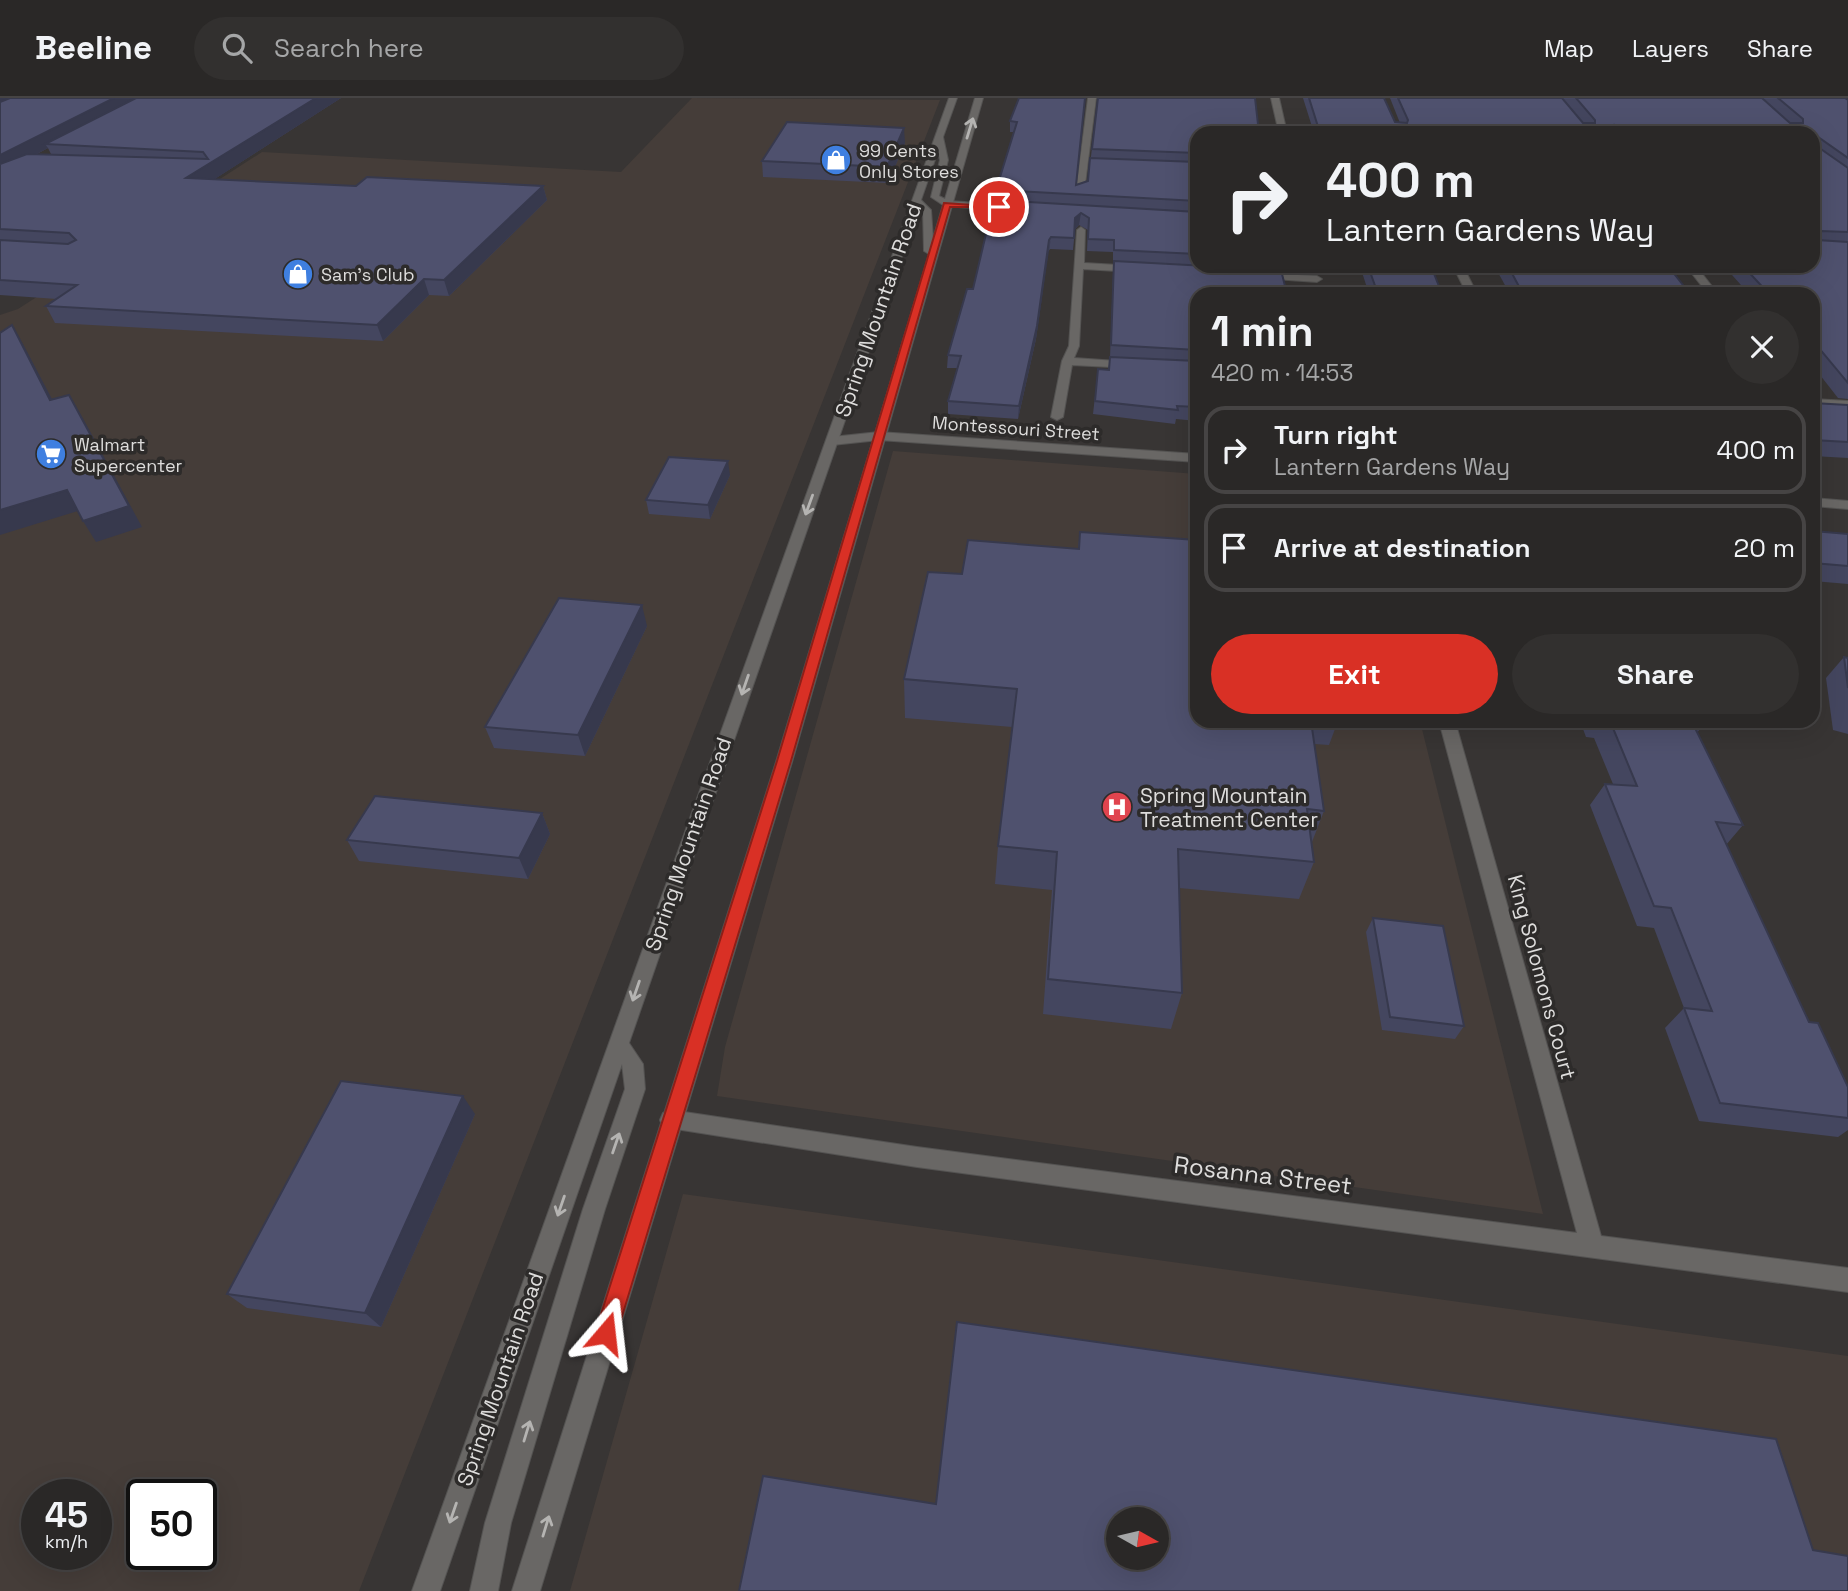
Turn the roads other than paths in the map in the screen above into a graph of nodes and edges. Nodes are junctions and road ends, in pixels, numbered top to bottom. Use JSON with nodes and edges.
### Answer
{"nodes":[{"id":1,"x":953,"y":98,"type":"edge"},
{"id":2,"x":979,"y":98,"type":"edge"},
{"id":3,"x":1092,"y":98,"type":"edge"},
{"id":4,"x":1275,"y":98,"type":"edge"},
{"id":5,"x":1281,"y":126,"type":"edge"},
{"id":6,"x":939,"y":135,"type":"junction"},
{"id":7,"x":1086,"y":164,"type":"junction"},
{"id":8,"x":1100,"y":164,"type":"edge"},
{"id":9,"x":1080,"y":192,"type":"edge"},
{"id":10,"x":916,"y":200,"type":"junction"},
{"id":11,"x":947,"y":204,"type":"junction"},
{"id":12,"x":1027,"y":208,"type":"edge"},
{"id":13,"x":1081,"y":230,"type":"edge"},
{"id":14,"x":930,"y":264,"type":"junction"},
{"id":15,"x":1080,"y":266,"type":"junction"},
{"id":16,"x":1149,"y":270,"type":"edge"},
{"id":17,"x":1316,"y":273,"type":"edge"},
{"id":18,"x":1696,"y":273,"type":"edge"},
{"id":19,"x":1247,"y":275,"type":"edge"},
{"id":20,"x":1317,"y":279,"type":"junction"},
{"id":21,"x":1319,"y":287,"type":"edge"},
{"id":22,"x":1708,"y":287,"type":"edge"},
{"id":23,"x":1067,"y":361,"type":"junction"},
{"id":24,"x":1145,"y":366,"type":"edge"},
{"id":25,"x":1820,"y":402,"type":"edge"},
{"id":26,"x":1848,"y":404,"type":"edge"},
{"id":27,"x":1057,"y":417,"type":"dead end"},
{"id":28,"x":879,"y":436,"type":"junction"},
{"id":29,"x":832,"y":441,"type":"junction"},
{"id":30,"x":1190,"y":458,"type":"edge"},
{"id":31,"x":1820,"y":503,"type":"edge"},
{"id":32,"x":1848,"y":505,"type":"edge"},
{"id":33,"x":1449,"y":728,"type":"edge"},
{"id":34,"x":617,"y":1045,"type":"junction"},
{"id":35,"x":671,"y":1121,"type":"junction"},
{"id":36,"x":1592,"y":1244,"type":"junction"},
{"id":37,"x":1848,"y":1280,"type":"edge"},
{"id":38,"x":426,"y":1591,"type":"edge"},
{"id":39,"x":484,"y":1591,"type":"edge"},
{"id":40,"x":526,"y":1591,"type":"edge"}],
"edges":[{"from":1,"to":6,"type":"main road","name":"Spring Mountain Road"},
{"from":11,"to":2,"type":"main road","name":"Spring Mountain Road","one_way":true},
{"from":3,"to":7,"type":"main road"},
{"from":4,"to":5,"type":"main road"},
{"from":6,"to":10,"type":"main road","name":"Spring Mountain Road"},
{"from":6,"to":11,"type":"main road"},
{"from":7,"to":8,"type":"main road"},
{"from":7,"to":9,"type":"main road"},
{"from":10,"to":14,"type":"main road"},
{"from":10,"to":29,"type":"main road","name":"Spring Mountain Road"},
{"from":11,"to":12,"type":"main road"},
{"from":11,"to":14,"type":"main road","name":"Spring Mountain Road"},
{"from":13,"to":15,"type":"main road"},
{"from":14,"to":28,"type":"main road","name":"Spring Mountain Road"},
{"from":15,"to":16,"type":"main road"},
{"from":15,"to":23,"type":"main road"},
{"from":17,"to":20,"type":"main road"},
{"from":18,"to":22,"type":"main road"},
{"from":19,"to":20,"type":"main road"},
{"from":20,"to":21,"type":"main road"},
{"from":23,"to":24,"type":"main road"},
{"from":23,"to":27,"type":"main road"},
{"from":25,"to":26,"type":"main road"},
{"from":28,"to":29,"type":"main road","name":"Montessouri Street"},
{"from":28,"to":30,"type":"main road","name":"Montessouri Street"},
{"from":28,"to":35,"type":"main road","name":"Spring Mountain Road"},
{"from":29,"to":34,"type":"main road","name":"Spring Mountain Road","one_way":true},
{"from":31,"to":32,"type":"main road"},
{"from":33,"to":36,"type":"main road","name":"King Solomons Court"},
{"from":34,"to":38,"type":"main road","name":"Spring Mountain Road","one_way":true},
{"from":39,"to":34,"type":"main road","one_way":true},
{"from":35,"to":36,"type":"main road","name":"Rosanna Street"},
{"from":40,"to":35,"type":"main road","name":"Spring Mountain Road","one_way":true},
{"from":36,"to":37,"type":"main road","name":"Rosanna Street"}]}
